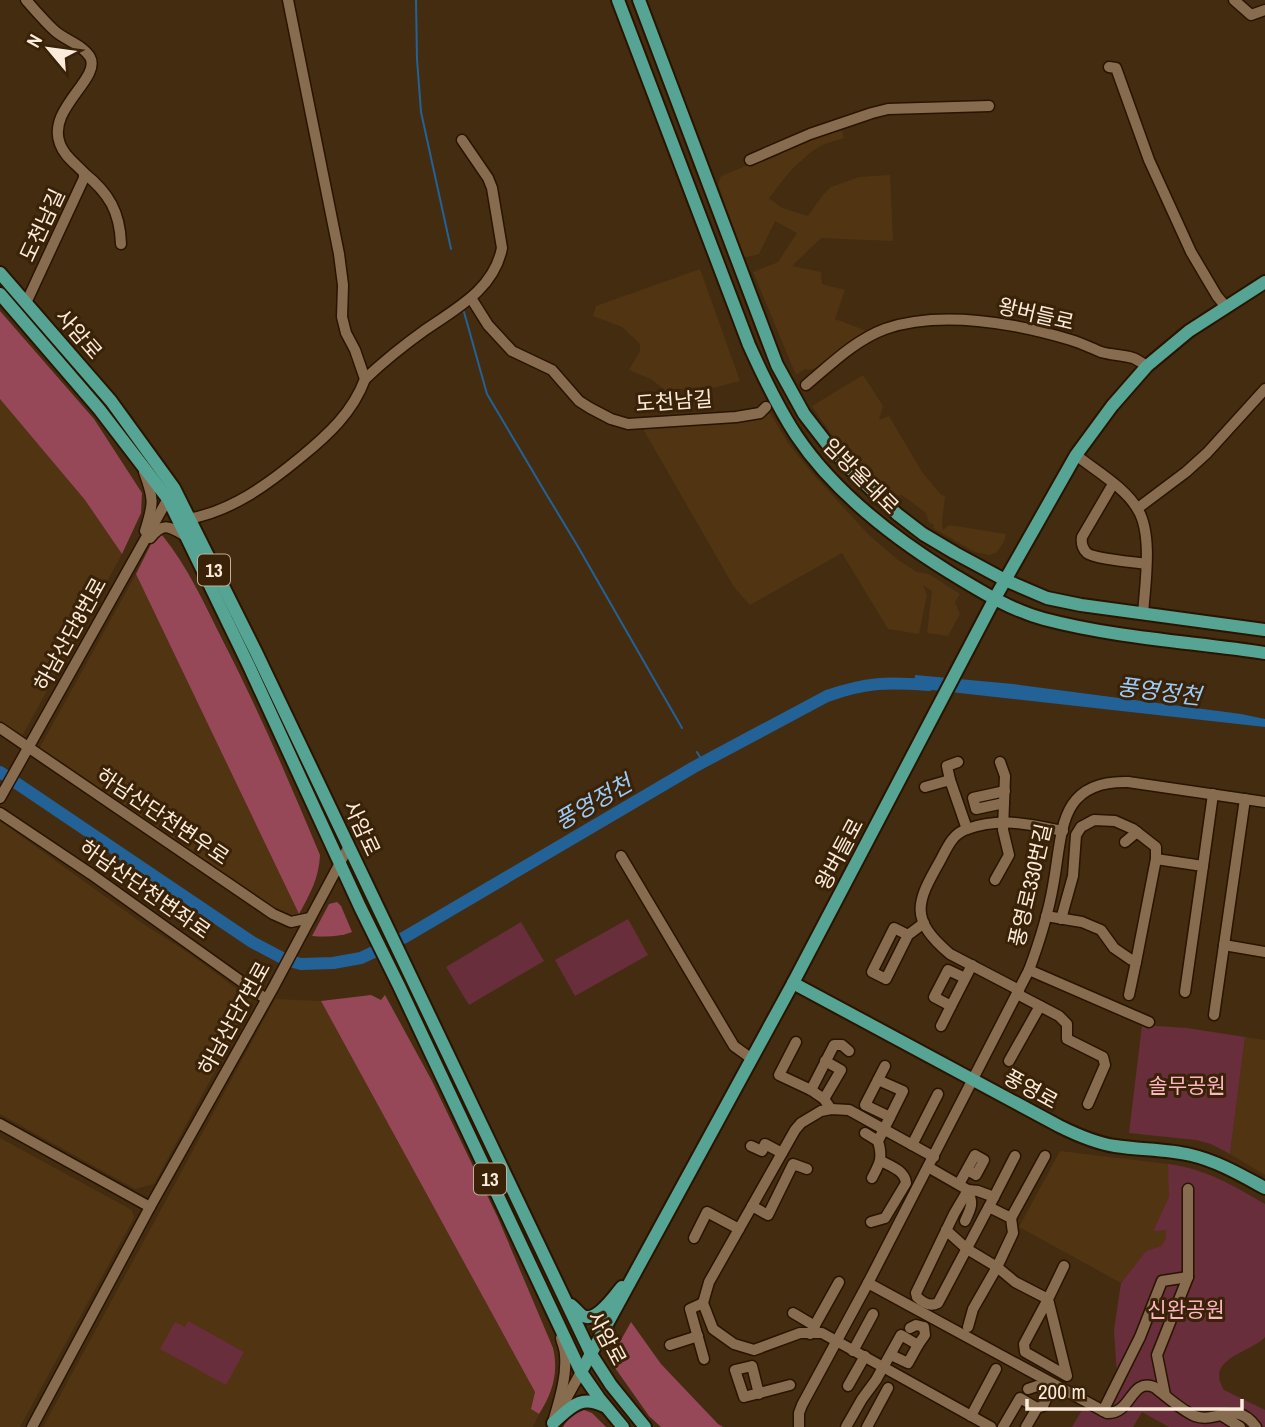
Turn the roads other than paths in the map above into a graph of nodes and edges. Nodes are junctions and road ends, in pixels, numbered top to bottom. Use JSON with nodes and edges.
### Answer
{"nodes":[{"id":1,"x":26,"y":0,"type":"edge"},
{"id":2,"x":288,"y":0,"type":"edge"},
{"id":3,"x":618,"y":0,"type":"edge"},
{"id":4,"x":639,"y":0,"type":"edge"},
{"id":5,"x":1234,"y":0,"type":"edge"},
{"id":6,"x":1265,"y":10,"type":"edge"},
{"id":7,"x":1109,"y":67,"type":"dead end"},
{"id":8,"x":989,"y":106,"type":"dead end"},
{"id":9,"x":462,"y":140,"type":"dead end"},
{"id":10,"x":750,"y":160,"type":"dead end"},
{"id":11,"x":84,"y":173,"type":"junction"},
{"id":12,"x":121,"y":244,"type":"dead end"},
{"id":13,"x":0,"y":273,"type":"edge"},
{"id":14,"x":1265,"y":282,"type":"edge"},
{"id":15,"x":0,"y":294,"type":"edge"},
{"id":16,"x":471,"y":298,"type":"junction"},
{"id":17,"x":26,"y":303,"type":"junction"},
{"id":18,"x":1226,"y":307,"type":"junction"},
{"id":19,"x":1147,"y":366,"type":"junction"},
{"id":20,"x":365,"y":379,"type":"junction"},
{"id":21,"x":806,"y":385,"type":"dead end"},
{"id":22,"x":1265,"y":389,"type":"edge"},
{"id":23,"x":766,"y":407,"type":"dead end"},
{"id":24,"x":1076,"y":455,"type":"junction"},
{"id":25,"x":141,"y":464,"type":"junction"},
{"id":26,"x":1113,"y":484,"type":"junction"},
{"id":27,"x":171,"y":494,"type":"junction"},
{"id":28,"x":1138,"y":508,"type":"junction"},
{"id":29,"x":188,"y":519,"type":"junction"},
{"id":30,"x":187,"y":537,"type":"junction"},
{"id":31,"x":138,"y":552,"type":"junction"},
{"id":32,"x":1146,"y":564,"type":"junction"},
{"id":33,"x":1005,"y":580,"type":"junction"},
{"id":34,"x":995,"y":598,"type":"junction"},
{"id":35,"x":1143,"y":614,"type":"junction"},
{"id":36,"x":1265,"y":630,"type":"edge"},
{"id":37,"x":1265,"y":653,"type":"edge"},
{"id":38,"x":0,"y":728,"type":"edge"},
{"id":39,"x":27,"y":750,"type":"junction"},
{"id":40,"x":958,"y":762,"type":"dead end"},
{"id":41,"x":1000,"y":762,"type":"dead end"},
{"id":42,"x":950,"y":780,"type":"junction"},
{"id":43,"x":925,"y":787,"type":"dead end"},
{"id":44,"x":1004,"y":790,"type":"junction"},
{"id":45,"x":1213,"y":794,"type":"junction"},
{"id":46,"x":0,"y":798,"type":"edge"},
{"id":47,"x":1245,"y":799,"type":"junction"},
{"id":48,"x":1265,"y":802,"type":"edge"},
{"id":49,"x":1004,"y":803,"type":"junction"},
{"id":50,"x":0,"y":813,"type":"edge"},
{"id":51,"x":1003,"y":822,"type":"junction"},
{"id":52,"x":967,"y":829,"type":"junction"},
{"id":53,"x":1062,"y":831,"type":"junction"},
{"id":54,"x":1137,"y":832,"type":"junction"},
{"id":55,"x":1125,"y":842,"type":"dead end"},
{"id":56,"x":349,"y":846,"type":"junction"},
{"id":57,"x":621,"y":856,"type":"dead end"},
{"id":58,"x":1156,"y":859,"type":"junction"},
{"id":59,"x":340,"y":863,"type":"junction"},
{"id":60,"x":1203,"y":866,"type":"junction"},
{"id":61,"x":995,"y":880,"type":"dead end"},
{"id":62,"x":1046,"y":916,"type":"junction"},
{"id":63,"x":310,"y":918,"type":"junction"},
{"id":64,"x":1061,"y":919,"type":"junction"},
{"id":65,"x":924,"y":923,"type":"junction"},
{"id":66,"x":908,"y":935,"type":"junction"},
{"id":67,"x":1224,"y":946,"type":"junction"},
{"id":68,"x":1265,"y":952,"type":"edge"},
{"id":69,"x":1136,"y":962,"type":"junction"},
{"id":70,"x":972,"y":965,"type":"junction"},
{"id":71,"x":1029,"y":970,"type":"junction"},
{"id":72,"x":965,"y":978,"type":"junction"},
{"id":73,"x":793,"y":983,"type":"junction"},
{"id":74,"x":1018,"y":992,"type":"junction"},
{"id":75,"x":1185,"y":992,"type":"dead end"},
{"id":76,"x":1129,"y":995,"type":"dead end"},
{"id":77,"x":266,"y":999,"type":"junction"},
{"id":78,"x":951,"y":1006,"type":"junction"},
{"id":79,"x":1040,"y":1006,"type":"junction"},
{"id":80,"x":1214,"y":1015,"type":"dead end"},
{"id":81,"x":1149,"y":1022,"type":"dead end"},
{"id":82,"x":941,"y":1026,"type":"dead end"},
{"id":83,"x":796,"y":1042,"type":"dead end"},
{"id":84,"x":849,"y":1051,"type":"dead end"},
{"id":85,"x":752,"y":1059,"type":"junction"},
{"id":86,"x":825,"y":1061,"type":"junction"},
{"id":87,"x":1009,"y":1062,"type":"dead end"},
{"id":88,"x":885,"y":1066,"type":"dead end"},
{"id":89,"x":972,"y":1079,"type":"junction"},
{"id":90,"x":878,"y":1080,"type":"junction"},
{"id":91,"x":811,"y":1090,"type":"junction"},
{"id":92,"x":938,"y":1094,"type":"dead end"},
{"id":93,"x":824,"y":1099,"type":"junction"},
{"id":94,"x":1088,"y":1104,"type":"dead end"},
{"id":95,"x":831,"y":1109,"type":"junction"},
{"id":96,"x":890,"y":1117,"type":"junction"},
{"id":97,"x":0,"y":1124,"type":"edge"},
{"id":98,"x":883,"y":1130,"type":"junction"},
{"id":99,"x":864,"y":1133,"type":"dead end"},
{"id":100,"x":772,"y":1134,"type":"dead end"},
{"id":101,"x":878,"y":1141,"type":"junction"},
{"id":102,"x":765,"y":1144,"type":"junction"},
{"id":103,"x":912,"y":1145,"type":"junction"},
{"id":104,"x":751,"y":1146,"type":"dead end"},
{"id":105,"x":782,"y":1153,"type":"junction"},
{"id":106,"x":1015,"y":1156,"type":"dead end"},
{"id":107,"x":1045,"y":1156,"type":"dead end"},
{"id":108,"x":934,"y":1157,"type":"junction"},
{"id":109,"x":881,"y":1161,"type":"junction"},
{"id":110,"x":928,"y":1167,"type":"junction"},
{"id":111,"x":807,"y":1169,"type":"dead end"},
{"id":112,"x":967,"y":1170,"type":"dead end"},
{"id":113,"x":872,"y":1178,"type":"dead end"},
{"id":114,"x":1265,"y":1188,"type":"edge"},
{"id":115,"x":964,"y":1189,"type":"junction"},
{"id":116,"x":1188,"y":1189,"type":"dead end"},
{"id":117,"x":994,"y":1196,"type":"junction"},
{"id":118,"x":752,"y":1206,"type":"junction"},
{"id":119,"x":150,"y":1207,"type":"junction"},
{"id":120,"x":989,"y":1207,"type":"junction"},
{"id":121,"x":1011,"y":1218,"type":"junction"},
{"id":122,"x":965,"y":1221,"type":"dead end"},
{"id":123,"x":871,"y":1222,"type":"dead end"},
{"id":124,"x":739,"y":1229,"type":"junction"},
{"id":125,"x":946,"y":1230,"type":"junction"},
{"id":126,"x":694,"y":1238,"type":"dead end"},
{"id":127,"x":967,"y":1249,"type":"junction"},
{"id":128,"x":1064,"y":1266,"type":"dead end"},
{"id":129,"x":997,"y":1267,"type":"junction"},
{"id":130,"x":636,"y":1271,"type":"junction"},
{"id":131,"x":1188,"y":1277,"type":"junction"},
{"id":132,"x":839,"y":1282,"type":"dead end"},
{"id":133,"x":868,"y":1283,"type":"junction"},
{"id":134,"x":565,"y":1298,"type":"junction"},
{"id":135,"x":1048,"y":1299,"type":"junction"},
{"id":136,"x":703,"y":1303,"type":"junction"},
{"id":137,"x":793,"y":1313,"type":"dead end"},
{"id":138,"x":873,"y":1314,"type":"dead end"},
{"id":139,"x":558,"y":1324,"type":"junction"},
{"id":140,"x":968,"y":1327,"type":"dead end"},
{"id":141,"x":910,"y":1328,"type":"dead end"},
{"id":142,"x":812,"y":1330,"type":"junction"},
{"id":143,"x":698,"y":1336,"type":"junction"},
{"id":144,"x":837,"y":1341,"type":"junction"},
{"id":145,"x":670,"y":1345,"type":"dead end"},
{"id":146,"x":918,"y":1345,"type":"junction"},
{"id":147,"x":754,"y":1350,"type":"junction"},
{"id":148,"x":853,"y":1350,"type":"junction"},
{"id":149,"x":591,"y":1354,"type":"junction"},
{"id":150,"x":891,"y":1354,"type":"junction"},
{"id":151,"x":865,"y":1356,"type":"junction"},
{"id":152,"x":704,"y":1359,"type":"dead end"},
{"id":153,"x":752,"y":1366,"type":"junction"},
{"id":154,"x":884,"y":1367,"type":"junction"},
{"id":155,"x":996,"y":1369,"type":"dead end"},
{"id":156,"x":581,"y":1373,"type":"junction"},
{"id":157,"x":790,"y":1385,"type":"dead end"},
{"id":158,"x":848,"y":1386,"type":"dead end"},
{"id":159,"x":888,"y":1388,"type":"dead end"},
{"id":160,"x":1028,"y":1390,"type":"dead end"},
{"id":161,"x":759,"y":1394,"type":"junction"},
{"id":162,"x":1165,"y":1395,"type":"junction"},
{"id":163,"x":607,"y":1408,"type":"junction"},
{"id":164,"x":1037,"y":1408,"type":"junction"},
{"id":165,"x":1103,"y":1411,"type":"junction"},
{"id":166,"x":1221,"y":1415,"type":"junction"},
{"id":167,"x":971,"y":1416,"type":"junction"},
{"id":168,"x":552,"y":1425,"type":"edge"},
{"id":169,"x":1006,"y":1426,"type":"edge"},
{"id":170,"x":32,"y":1427,"type":"edge"},
{"id":171,"x":624,"y":1427,"type":"edge"},
{"id":172,"x":645,"y":1427,"type":"edge"},
{"id":173,"x":799,"y":1427,"type":"edge"},
{"id":174,"x":846,"y":1427,"type":"edge"},
{"id":175,"x":867,"y":1427,"type":"edge"},
{"id":176,"x":991,"y":1427,"type":"edge"},
{"id":177,"x":1026,"y":1427,"type":"edge"},
{"id":178,"x":1240,"y":1427,"type":"edge"},
{"id":179,"x":1256,"y":1427,"type":"edge"}],
"edges":[{"from":1,"to":11,"type":"street","name":"도천남길"},
{"from":2,"to":20,"type":"street"},
{"from":3,"to":34,"type":"main road","name":"임방울대로"},
{"from":4,"to":33,"type":"main road","name":"임방울대로"},
{"from":5,"to":6,"type":"street"},
{"from":7,"to":18,"type":"street"},
{"from":8,"to":10,"type":"street"},
{"from":9,"to":16,"type":"street"},
{"from":11,"to":12,"type":"street"},
{"from":11,"to":17,"type":"street","name":"도천남길"},
{"from":13,"to":17,"type":"main road","name":"사암로","number":"13"},
{"from":14,"to":18,"type":"main road","name":"왕버들로"},
{"from":15,"to":25,"type":"main road","name":"사암로","number":"13"},
{"from":16,"to":20,"type":"street"},
{"from":16,"to":23,"type":"street","name":"도천남길"},
{"from":17,"to":27,"type":"main road","name":"사암로","number":"13"},
{"from":18,"to":19,"type":"main road","name":"왕버들로"},
{"from":19,"to":21,"type":"street","name":"왕버들로"},
{"from":19,"to":24,"type":"main road","name":"왕버들로"},
{"from":20,"to":29,"type":"street"},
{"from":22,"to":28,"type":"street"},
{"from":24,"to":26,"type":"street"},
{"from":24,"to":33,"type":"main road","name":"왕버들로"},
{"from":25,"to":27,"type":"main road","name":"사암로","number":"13"},
{"from":25,"to":31,"type":"street"},
{"from":26,"to":28,"type":"street"},
{"from":26,"to":32,"type":"street"},
{"from":27,"to":29,"type":"main road","name":"사암로","number":"13"},
{"from":27,"to":30,"type":"main road","name":"사암로","number":"13"},
{"from":27,"to":31,"type":"street","name":"하남산단8번로"},
{"from":28,"to":32,"type":"street"},
{"from":29,"to":56,"type":"main road","name":"사암로","number":"13"},
{"from":30,"to":31,"type":"street"},
{"from":30,"to":59,"type":"main road","name":"사암로","number":"13"},
{"from":31,"to":39,"type":"street","name":"하남산단8번로"},
{"from":32,"to":35,"type":"street"},
{"from":33,"to":34,"type":"main road","name":"왕버들로"},
{"from":33,"to":35,"type":"main road","name":"임방울대로"},
{"from":34,"to":37,"type":"main road","name":"임방울대로"},
{"from":34,"to":73,"type":"main road","name":"왕버들로"},
{"from":35,"to":36,"type":"main road","name":"임방울대로"},
{"from":38,"to":39,"type":"street","name":"하남산단천변우로"},
{"from":39,"to":46,"type":"street","name":"하남산단8번로"},
{"from":39,"to":63,"type":"street","name":"하남산단천변우로"},
{"from":40,"to":42,"type":"street"},
{"from":41,"to":44,"type":"street"},
{"from":42,"to":43,"type":"street"},
{"from":42,"to":52,"type":"street"},
{"from":44,"to":49,"type":"street"},
{"from":44,"to":49,"type":"street"},
{"from":45,"to":47,"type":"street","name":"풍영로330번길"},
{"from":45,"to":53,"type":"street","name":"풍영로330번길"},
{"from":45,"to":60,"type":"street"},
{"from":47,"to":48,"type":"street","name":"풍영로330번길"},
{"from":47,"to":67,"type":"street"},
{"from":49,"to":51,"type":"street"},
{"from":50,"to":77,"type":"street","name":"하남산단천변좌로"},
{"from":51,"to":52,"type":"street"},
{"from":51,"to":53,"type":"street"},
{"from":51,"to":61,"type":"street"},
{"from":52,"to":65,"type":"street"},
{"from":53,"to":62,"type":"street","name":"풍영로330번길"},
{"from":54,"to":55,"type":"street"},
{"from":54,"to":58,"type":"street"},
{"from":54,"to":64,"type":"street"},
{"from":56,"to":59,"type":"street","name":"하남산단7번로"},
{"from":56,"to":134,"type":"main road","name":"사암로","number":"13"},
{"from":57,"to":85,"type":"street"},
{"from":58,"to":60,"type":"street"},
{"from":58,"to":69,"type":"street"},
{"from":59,"to":63,"type":"street","name":"하남산단7번로"},
{"from":59,"to":139,"type":"main road","name":"사암로","number":"13"},
{"from":60,"to":75,"type":"street"},
{"from":62,"to":64,"type":"street"},
{"from":62,"to":71,"type":"street","name":"풍영로330번길"},
{"from":63,"to":77,"type":"street","name":"하남산단7번로"},
{"from":64,"to":69,"type":"street"},
{"from":65,"to":66,"type":"street"},
{"from":65,"to":70,"type":"street"},
{"from":66,"to":66,"type":"street"},
{"from":67,"to":68,"type":"street"},
{"from":67,"to":80,"type":"street"},
{"from":69,"to":76,"type":"street"},
{"from":70,"to":72,"type":"street"},
{"from":70,"to":74,"type":"street"},
{"from":71,"to":74,"type":"street","name":"풍영로330번길"},
{"from":71,"to":81,"type":"street"},
{"from":72,"to":78,"type":"street"},
{"from":72,"to":78,"type":"street"},
{"from":73,"to":85,"type":"main road","name":"왕버들로"},
{"from":73,"to":89,"type":"main road","name":"풍영로"},
{"from":74,"to":79,"type":"street"},
{"from":74,"to":89,"type":"street","name":"풍영로330번길"},
{"from":77,"to":119,"type":"street","name":"하남산단7번로"},
{"from":78,"to":82,"type":"street"},
{"from":79,"to":87,"type":"street"},
{"from":79,"to":94,"type":"street"},
{"from":83,"to":91,"type":"street"},
{"from":84,"to":86,"type":"street"},
{"from":85,"to":130,"type":"main road","name":"왕버들로"},
{"from":86,"to":91,"type":"street"},
{"from":86,"to":93,"type":"street"},
{"from":88,"to":90,"type":"street"},
{"from":89,"to":108,"type":"street","name":"풍영로330번길"},
{"from":89,"to":114,"type":"main road","name":"풍영로"},
{"from":90,"to":96,"type":"street"},
{"from":90,"to":96,"type":"street"},
{"from":91,"to":93,"type":"street"},
{"from":92,"to":103,"type":"street"},
{"from":93,"to":95,"type":"street"},
{"from":95,"to":98,"type":"street"},
{"from":95,"to":105,"type":"street"},
{"from":96,"to":98,"type":"street"},
{"from":97,"to":119,"type":"street"},
{"from":98,"to":101,"type":"street"},
{"from":98,"to":103,"type":"street"},
{"from":99,"to":101,"type":"street"},
{"from":100,"to":102,"type":"street"},
{"from":101,"to":109,"type":"street"},
{"from":102,"to":104,"type":"street"},
{"from":102,"to":105,"type":"street"},
{"from":103,"to":108,"type":"street"},
{"from":105,"to":118,"type":"street"},
{"from":106,"to":117,"type":"street"},
{"from":107,"to":121,"type":"street"},
{"from":108,"to":110,"type":"street","name":"풍영로330번길"},
{"from":109,"to":113,"type":"street"},
{"from":109,"to":123,"type":"street"},
{"from":110,"to":115,"type":"street"},
{"from":110,"to":133,"type":"street","name":"풍영로330번길"},
{"from":111,"to":118,"type":"street"},
{"from":112,"to":115,"type":"street"},
{"from":115,"to":117,"type":"street"},
{"from":115,"to":122,"type":"street"},
{"from":115,"to":125,"type":"street"},
{"from":116,"to":131,"type":"street"},
{"from":117,"to":120,"type":"street"},
{"from":118,"to":124,"type":"street"},
{"from":119,"to":170,"type":"street","name":"하남산단7번로"},
{"from":120,"to":121,"type":"street"},
{"from":120,"to":127,"type":"street"},
{"from":121,"to":129,"type":"street"},
{"from":124,"to":126,"type":"street"},
{"from":124,"to":136,"type":"street"},
{"from":125,"to":127,"type":"street"},
{"from":125,"to":127,"type":"street"},
{"from":127,"to":129,"type":"street"},
{"from":128,"to":135,"type":"street"},
{"from":129,"to":135,"type":"street"},
{"from":129,"to":140,"type":"street"},
{"from":130,"to":134,"type":"main road"},
{"from":130,"to":149,"type":"main road","name":"왕버들로"},
{"from":131,"to":162,"type":"street"},
{"from":131,"to":165,"type":"street"},
{"from":132,"to":142,"type":"street"},
{"from":133,"to":144,"type":"street","name":"풍영로330번길"},
{"from":133,"to":165,"type":"street"},
{"from":134,"to":149,"type":"main road","name":"사암로","number":"13"},
{"from":135,"to":135,"type":"street"},
{"from":136,"to":143,"type":"street"},
{"from":136,"to":147,"type":"street"},
{"from":137,"to":142,"type":"street"},
{"from":138,"to":148,"type":"street"},
{"from":139,"to":156,"type":"main road","name":"사암로","number":"13"},
{"from":139,"to":168,"type":"street"},
{"from":141,"to":146,"type":"street"},
{"from":142,"to":144,"type":"street"},
{"from":142,"to":147,"type":"street"},
{"from":143,"to":145,"type":"street"},
{"from":143,"to":152,"type":"street"},
{"from":144,"to":148,"type":"street"},
{"from":144,"to":173,"type":"street","name":"풍영로330번길"},
{"from":146,"to":150,"type":"street"},
{"from":146,"to":150,"type":"street"},
{"from":147,"to":153,"type":"street"},
{"from":148,"to":151,"type":"street"},
{"from":149,"to":156,"type":"main road","name":"왕버들로"},
{"from":149,"to":172,"type":"main road","name":"사암로","number":"13"},
{"from":150,"to":154,"type":"street"},
{"from":151,"to":154,"type":"street"},
{"from":151,"to":158,"type":"street"},
{"from":153,"to":161,"type":"street"},
{"from":153,"to":161,"type":"street"},
{"from":154,"to":167,"type":"street"},
{"from":154,"to":174,"type":"street"},
{"from":155,"to":167,"type":"street"},
{"from":156,"to":163,"type":"main road","name":"사암로","number":"13"},
{"from":156,"to":168,"type":"street"},
{"from":157,"to":161,"type":"street"},
{"from":159,"to":175,"type":"street"},
{"from":160,"to":164,"type":"street"},
{"from":162,"to":165,"type":"street"},
{"from":162,"to":166,"type":"street"},
{"from":163,"to":168,"type":"main road"},
{"from":163,"to":171,"type":"main road","name":"사암로","number":"13"},
{"from":164,"to":169,"type":"street"},
{"from":164,"to":177,"type":"street"},
{"from":166,"to":178,"type":"street"},
{"from":166,"to":179,"type":"street"},
{"from":167,"to":176,"type":"street"}]}
